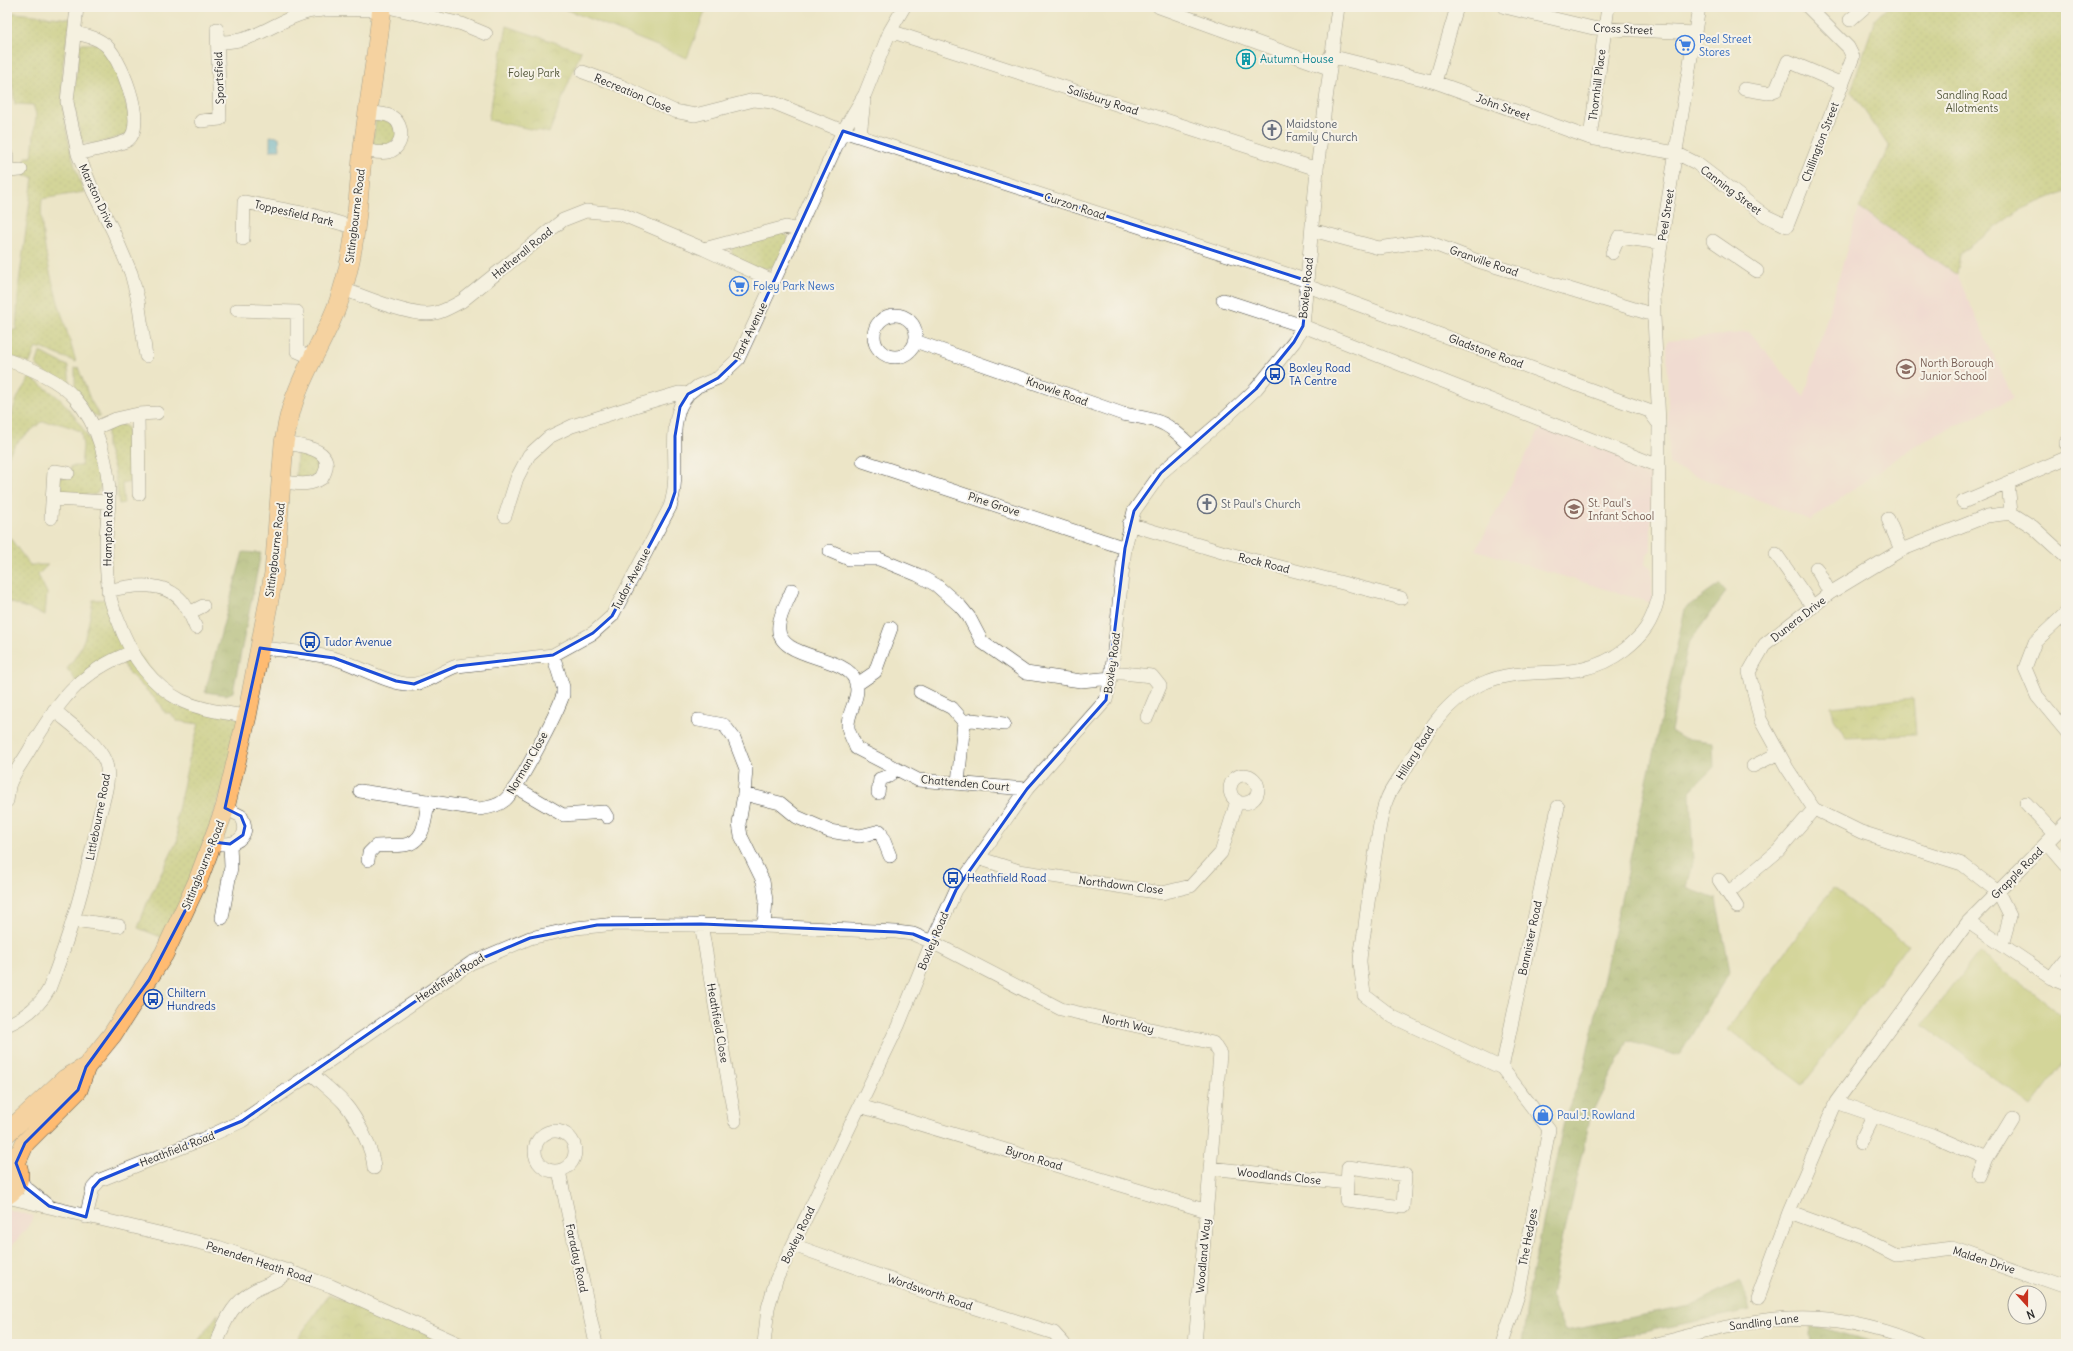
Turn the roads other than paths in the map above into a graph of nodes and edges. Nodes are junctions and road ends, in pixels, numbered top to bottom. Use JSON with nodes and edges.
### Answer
{"nodes":[{"id":1,"x":77,"y":7,"type":"edge"},
{"id":2,"x":904,"y":7,"type":"edge"},
{"id":3,"x":1159,"y":7,"type":"edge"},
{"id":4,"x":1338,"y":7,"type":"edge"},
{"id":5,"x":1457,"y":7,"type":"edge"},
{"id":6,"x":1505,"y":7,"type":"edge"},
{"id":7,"x":1608,"y":7,"type":"edge"},
{"id":8,"x":1699,"y":7,"type":"edge"},
{"id":9,"x":1808,"y":7,"type":"edge"},
{"id":10,"x":1865,"y":7,"type":"edge"},
{"id":11,"x":384,"y":8,"type":"edge"},
{"id":12,"x":1850,"y":20,"type":"dead end"},
{"id":13,"x":1604,"y":29,"type":"junction"},
{"id":14,"x":890,"y":31,"type":"junction"},
{"id":15,"x":74,"y":33,"type":"junction"},
{"id":16,"x":1695,"y":33,"type":"junction"},
{"id":17,"x":486,"y":34,"type":"dead end"},
{"id":18,"x":1329,"y":62,"type":"junction"},
{"id":19,"x":584,"y":72,"type":"dead end"},
{"id":20,"x":1435,"y":82,"type":"junction"},
{"id":21,"x":1842,"y":84,"type":"junction"},
{"id":22,"x":1744,"y":89,"type":"dead end"},
{"id":23,"x":865,"y":94,"type":"junction"},
{"id":24,"x":367,"y":113,"type":"junction"},
{"id":25,"x":201,"y":121,"type":"dead end"},
{"id":26,"x":843,"y":131,"type":"junction"},
{"id":27,"x":860,"y":136,"type":"junction"},
{"id":28,"x":1590,"y":138,"type":"junction"},
{"id":29,"x":363,"y":150,"type":"junction"},
{"id":30,"x":1676,"y":153,"type":"junction"},
{"id":31,"x":78,"y":154,"type":"junction"},
{"id":32,"x":7,"y":156,"type":"edge"},
{"id":33,"x":1317,"y":169,"type":"junction"},
{"id":34,"x":22,"y":170,"type":"dead end"},
{"id":35,"x":7,"y":171,"type":"edge"},
{"id":36,"x":1787,"y":226,"type":"joint"},
{"id":37,"x":356,"y":228,"type":"junction"},
{"id":38,"x":797,"y":230,"type":"junction"},
{"id":39,"x":1312,"y":230,"type":"junction"},
{"id":40,"x":243,"y":239,"type":"dead end"},
{"id":41,"x":1713,"y":241,"type":"dead end"},
{"id":42,"x":1662,"y":243,"type":"junction"},
{"id":43,"x":704,"y":249,"type":"junction"},
{"id":44,"x":1612,"y":253,"type":"dead end"},
{"id":45,"x":1757,"y":270,"type":"dead end"},
{"id":46,"x":774,"y":281,"type":"junction"},
{"id":47,"x":1308,"y":284,"type":"junction"},
{"id":48,"x":343,"y":289,"type":"junction"},
{"id":49,"x":1222,"y":300,"type":"dead end"},
{"id":50,"x":237,"y":310,"type":"dead end"},
{"id":51,"x":1654,"y":316,"type":"junction"},
{"id":52,"x":1303,"y":326,"type":"junction"},
{"id":53,"x":915,"y":341,"type":"dead end"},
{"id":54,"x":146,"y":356,"type":"dead end"},
{"id":55,"x":313,"y":358,"type":"junction"},
{"id":56,"x":7,"y":360,"type":"edge"},
{"id":57,"x":688,"y":394,"type":"junction"},
{"id":58,"x":157,"y":413,"type":"dead end"},
{"id":59,"x":138,"y":414,"type":"junction"},
{"id":60,"x":1659,"y":424,"type":"junction"},
{"id":61,"x":93,"y":429,"type":"junction"},
{"id":62,"x":284,"y":443,"type":"junction"},
{"id":63,"x":1192,"y":447,"type":"junction"},
{"id":64,"x":2066,"y":458,"type":"edge"},
{"id":65,"x":863,"y":461,"type":"dead end"},
{"id":66,"x":1659,"y":466,"type":"junction"},
{"id":67,"x":68,"y":473,"type":"dead end"},
{"id":68,"x":282,"y":482,"type":"junction"},
{"id":69,"x":2008,"y":483,"type":"junction"},
{"id":70,"x":136,"y":489,"type":"dead end"},
{"id":71,"x":53,"y":499,"type":"junction"},
{"id":72,"x":109,"y":502,"type":"junction"},
{"id":73,"x":1963,"y":502,"type":"dead end"},
{"id":74,"x":2011,"y":513,"type":"junction"},
{"id":75,"x":505,"y":516,"type":"dead end"},
{"id":76,"x":51,"y":518,"type":"dead end"},
{"id":77,"x":1888,"y":519,"type":"dead end"},
{"id":78,"x":1129,"y":524,"type":"junction"},
{"id":79,"x":1125,"y":548,"type":"junction"},
{"id":80,"x":1901,"y":550,"type":"junction"},
{"id":81,"x":830,"y":551,"type":"dead end"},
{"id":82,"x":1776,"y":554,"type":"dead end"},
{"id":83,"x":2066,"y":557,"type":"edge"},
{"id":84,"x":1816,"y":568,"type":"dead end"},
{"id":85,"x":792,"y":590,"type":"dead end"},
{"id":86,"x":108,"y":591,"type":"junction"},
{"id":87,"x":1830,"y":593,"type":"junction"},
{"id":88,"x":1401,"y":598,"type":"dead end"},
{"id":89,"x":203,"y":606,"type":"dead end"},
{"id":90,"x":1813,"y":607,"type":"junction"},
{"id":91,"x":189,"y":613,"type":"junction"},
{"id":92,"x":2066,"y":613,"type":"edge"},
{"id":93,"x":196,"y":628,"type":"dead end"},
{"id":94,"x":891,"y":628,"type":"dead end"},
{"id":95,"x":260,"y":648,"type":"junction"},
{"id":96,"x":132,"y":652,"type":"junction"},
{"id":97,"x":552,"y":654,"type":"junction"},
{"id":98,"x":1112,"y":675,"type":"junction"},
{"id":99,"x":856,"y":684,"type":"junction"},
{"id":100,"x":920,"y":692,"type":"dead end"},
{"id":101,"x":54,"y":710,"type":"junction"},
{"id":102,"x":247,"y":716,"type":"junction"},
{"id":103,"x":1147,"y":717,"type":"dead end"},
{"id":104,"x":698,"y":720,"type":"dead end"},
{"id":105,"x":964,"y":722,"type":"junction"},
{"id":106,"x":1004,"y":724,"type":"dead end"},
{"id":107,"x":2066,"y":731,"type":"edge"},
{"id":108,"x":1779,"y":753,"type":"junction"},
{"id":109,"x":1753,"y":766,"type":"dead end"},
{"id":110,"x":895,"y":768,"type":"junction"},
{"id":111,"x":958,"y":783,"type":"junction"},
{"id":112,"x":516,"y":787,"type":"junction"},
{"id":113,"x":1027,"y":788,"type":"junction"},
{"id":114,"x":360,"y":791,"type":"dead end"},
{"id":115,"x":878,"y":793,"type":"dead end"},
{"id":116,"x":744,"y":794,"type":"junction"},
{"id":117,"x":428,"y":801,"type":"junction"},
{"id":118,"x":1237,"y":801,"type":"dead end"},
{"id":119,"x":7,"y":802,"type":"edge"},
{"id":120,"x":2026,"y":803,"type":"dead end"},
{"id":121,"x":1558,"y":807,"type":"dead end"},
{"id":122,"x":225,"y":808,"type":"junction"},
{"id":123,"x":1814,"y":810,"type":"junction"},
{"id":124,"x":607,"y":817,"type":"dead end"},
{"id":125,"x":2066,"y":823,"type":"edge"},
{"id":126,"x":2051,"y":839,"type":"junction"},
{"id":127,"x":221,"y":843,"type":"junction"},
{"id":128,"x":890,"y":856,"type":"dead end"},
{"id":129,"x":978,"y":858,"type":"junction"},
{"id":130,"x":368,"y":860,"type":"dead end"},
{"id":131,"x":2066,"y":865,"type":"edge"},
{"id":132,"x":1719,"y":880,"type":"dead end"},
{"id":133,"x":1998,"y":892,"type":"junction"},
{"id":134,"x":1728,"y":893,"type":"junction"},
{"id":135,"x":1737,"y":907,"type":"dead end"},
{"id":136,"x":222,"y":918,"type":"dead end"},
{"id":137,"x":73,"y":920,"type":"junction"},
{"id":138,"x":1968,"y":922,"type":"junction"},
{"id":139,"x":701,"y":924,"type":"junction"},
{"id":140,"x":119,"y":926,"type":"dead end"},
{"id":141,"x":764,"y":926,"type":"junction"},
{"id":142,"x":932,"y":942,"type":"junction"},
{"id":143,"x":2002,"y":945,"type":"junction"},
{"id":144,"x":2066,"y":958,"type":"edge"},
{"id":145,"x":2051,"y":978,"type":"junction"},
{"id":146,"x":2066,"y":984,"type":"edge"},
{"id":147,"x":7,"y":1025,"type":"edge"},
{"id":148,"x":86,"y":1067,"type":"junction"},
{"id":149,"x":1502,"y":1068,"type":"junction"},
{"id":150,"x":312,"y":1074,"type":"junction"},
{"id":151,"x":1836,"y":1102,"type":"junction"},
{"id":152,"x":860,"y":1106,"type":"junction"},
{"id":153,"x":1874,"y":1115,"type":"junction"},
{"id":154,"x":2012,"y":1118,"type":"dead end"},
{"id":155,"x":735,"y":1122,"type":"dead end"},
{"id":156,"x":1549,"y":1129,"type":"joint"},
{"id":157,"x":7,"y":1133,"type":"edge"},
{"id":158,"x":1860,"y":1143,"type":"dead end"},
{"id":159,"x":1987,"y":1159,"type":"junction"},
{"id":160,"x":14,"y":1165,"type":"edge"},
{"id":161,"x":374,"y":1168,"type":"dead end"},
{"id":162,"x":1210,"y":1168,"type":"junction"},
{"id":163,"x":559,"y":1171,"type":"dead end"},
{"id":164,"x":1980,"y":1176,"type":"dead end"},
{"id":165,"x":1347,"y":1183,"type":"junction"},
{"id":166,"x":7,"y":1196,"type":"edge"},
{"id":167,"x":49,"y":1206,"type":"junction"},
{"id":168,"x":1207,"y":1211,"type":"junction"},
{"id":169,"x":1789,"y":1212,"type":"junction"},
{"id":170,"x":86,"y":1217,"type":"junction"},
{"id":171,"x":793,"y":1245,"type":"junction"},
{"id":172,"x":289,"y":1270,"type":"junction"},
{"id":173,"x":2066,"y":1288,"type":"edge"},
{"id":174,"x":1757,"y":1299,"type":"dead end"},
{"id":175,"x":217,"y":1344,"type":"edge"},
{"id":176,"x":459,"y":1344,"type":"edge"},
{"id":177,"x":596,"y":1344,"type":"edge"},
{"id":178,"x":764,"y":1344,"type":"edge"},
{"id":179,"x":1064,"y":1344,"type":"edge"},
{"id":180,"x":1195,"y":1344,"type":"edge"},
{"id":181,"x":1502,"y":1344,"type":"edge"},
{"id":182,"x":1657,"y":1344,"type":"edge"},
{"id":183,"x":1918,"y":1344,"type":"edge"}],
"edges":[{"from":1,"to":15,"type":"street","name":"Marston Drive"},
{"from":2,"to":14,"type":"street","name":"Park Avenue"},
{"from":3,"to":18,"type":"street","name":"John Street"},
{"from":4,"to":18,"type":"street","name":"Boxley Road"},
{"from":5,"to":20,"type":"street"},
{"from":6,"to":13,"type":"street","name":"Cross Street"},
{"from":7,"to":13,"type":"street","name":"Thornhill Place"},
{"from":8,"to":16,"type":"street","name":"Peel Street"},
{"from":9,"to":21,"type":"street","name":"Chillington Street"},
{"from":10,"to":12,"type":"street"},
{"from":11,"to":17,"type":"street","name":"Sportsfield"},
{"from":11,"to":24,"type":"highway","name":"Sittingbourne Road"},
{"from":11,"to":25,"type":"street","name":"Sportsfield"},
{"from":13,"to":16,"type":"street","name":"Cross Street"},
{"from":13,"to":28,"type":"street","name":"Thornhill Place"},
{"from":14,"to":23,"type":"street","name":"Park Avenue"},
{"from":14,"to":33,"type":"street","name":"Salisbury Road"},
{"from":15,"to":31,"type":"street","name":"Marston Drive"},
{"from":15,"to":31,"type":"street"},
{"from":16,"to":30,"type":"street","name":"Peel Street"},
{"from":18,"to":20,"type":"street","name":"John Street"},
{"from":18,"to":33,"type":"street","name":"Boxley Road"},
{"from":19,"to":26,"type":"street","name":"Recreation Close"},
{"from":20,"to":28,"type":"street","name":"John Street"},
{"from":21,"to":22,"type":"street"},
{"from":21,"to":36,"type":"street","name":"Chillington Street"},
{"from":23,"to":26,"type":"street","name":"Park Avenue"},
{"from":23,"to":27,"type":"street"},
{"from":24,"to":29,"type":"highway","name":"Sittingbourne Road"},
{"from":24,"to":29,"type":"street"},
{"from":26,"to":27,"type":"street","name":"Curzon Road"},
{"from":26,"to":38,"type":"street","name":"Park Avenue"},
{"from":27,"to":47,"type":"street","name":"Curzon Road"},
{"from":28,"to":30,"type":"street","name":"John Street"},
{"from":29,"to":37,"type":"highway","name":"Sittingbourne Road"},
{"from":30,"to":36,"type":"street","name":"Canning Street"},
{"from":30,"to":42,"type":"street","name":"Peel Street"},
{"from":31,"to":54,"type":"street","name":"Marston Drive"},
{"from":32,"to":35,"type":"street"},
{"from":33,"to":39,"type":"street","name":"Boxley Road"},
{"from":34,"to":35,"type":"street"},
{"from":37,"to":40,"type":"street","name":"Toppesfield Park"},
{"from":37,"to":48,"type":"highway","name":"Sittingbourne Road"},
{"from":38,"to":43,"type":"street"},
{"from":38,"to":46,"type":"street","name":"Park Avenue"},
{"from":39,"to":47,"type":"street","name":"Boxley Road"},
{"from":39,"to":51,"type":"street","name":"Granville Road"},
{"from":41,"to":45,"type":"street"},
{"from":42,"to":44,"type":"street"},
{"from":42,"to":51,"type":"street","name":"Peel Street"},
{"from":43,"to":46,"type":"street","name":"Hatherall Road"},
{"from":43,"to":48,"type":"street","name":"Hatherall Road"},
{"from":46,"to":57,"type":"street","name":"Park Avenue"},
{"from":47,"to":52,"type":"street","name":"Boxley Road"},
{"from":47,"to":60,"type":"street","name":"Gladstone Road"},
{"from":48,"to":55,"type":"highway","name":"Sittingbourne Road"},
{"from":49,"to":52,"type":"street"},
{"from":50,"to":55,"type":"street"},
{"from":51,"to":60,"type":"street","name":"Peel Street"},
{"from":52,"to":63,"type":"street","name":"Boxley Road"},
{"from":52,"to":66,"type":"street"},
{"from":53,"to":63,"type":"street","name":"Knowle Road"},
{"from":55,"to":62,"type":"highway","name":"Sittingbourne Road"},
{"from":56,"to":61,"type":"street","name":"Hampton Road"},
{"from":57,"to":75,"type":"street","name":"Park Avenue"},
{"from":57,"to":97,"type":"street","name":"Tudor Avenue"},
{"from":58,"to":59,"type":"street"},
{"from":59,"to":61,"type":"street"},
{"from":59,"to":70,"type":"street"},
{"from":60,"to":66,"type":"street","name":"Hillary Road"},
{"from":61,"to":72,"type":"street","name":"Hampton Road"},
{"from":62,"to":68,"type":"highway","name":"Sittingbourne Road"},
{"from":62,"to":68,"type":"street"},
{"from":63,"to":78,"type":"street","name":"Boxley Road"},
{"from":64,"to":69,"type":"street"},
{"from":65,"to":79,"type":"street","name":"Pine Grove"},
{"from":66,"to":149,"type":"street","name":"Hillary Road"},
{"from":67,"to":71,"type":"street"},
{"from":68,"to":95,"type":"highway","name":"Sittingbourne Road"},
{"from":69,"to":73,"type":"street"},
{"from":69,"to":74,"type":"street"},
{"from":71,"to":72,"type":"street"},
{"from":71,"to":76,"type":"street"},
{"from":72,"to":86,"type":"street","name":"Hampton Road"},
{"from":74,"to":80,"type":"street","name":"Dunera Drive"},
{"from":74,"to":83,"type":"street"},
{"from":77,"to":80,"type":"street"},
{"from":78,"to":79,"type":"street","name":"Boxley Road"},
{"from":78,"to":88,"type":"street","name":"Rock Road"},
{"from":79,"to":98,"type":"street","name":"Boxley Road"},
{"from":80,"to":87,"type":"street","name":"Dunera Drive"},
{"from":81,"to":98,"type":"street"},
{"from":82,"to":90,"type":"street"},
{"from":84,"to":87,"type":"street"},
{"from":85,"to":99,"type":"street"},
{"from":86,"to":91,"type":"street"},
{"from":86,"to":96,"type":"street","name":"Hampton Road"},
{"from":87,"to":90,"type":"street","name":"Dunera Drive"},
{"from":89,"to":91,"type":"street"},
{"from":90,"to":108,"type":"street","name":"Dunera Drive"},
{"from":91,"to":93,"type":"street"},
{"from":92,"to":107,"type":"street"},
{"from":94,"to":99,"type":"street"},
{"from":95,"to":97,"type":"street","name":"Tudor Avenue"},
{"from":95,"to":102,"type":"highway","name":"Sittingbourne Road"},
{"from":96,"to":101,"type":"street"},
{"from":96,"to":102,"type":"street","name":"Hampton Road"},
{"from":97,"to":112,"type":"street","name":"Norman Close"},
{"from":98,"to":103,"type":"street"},
{"from":98,"to":113,"type":"street","name":"Boxley Road"},
{"from":99,"to":110,"type":"street","name":"Chattenden Court"},
{"from":100,"to":105,"type":"street"},
{"from":101,"to":119,"type":"street"},
{"from":101,"to":137,"type":"street","name":"Littlebourne Road"},
{"from":102,"to":122,"type":"highway","name":"Sittingbourne Road"},
{"from":104,"to":116,"type":"street"},
{"from":105,"to":106,"type":"street"},
{"from":105,"to":111,"type":"street"},
{"from":108,"to":109,"type":"street"},
{"from":108,"to":123,"type":"street","name":"Dunera Drive"},
{"from":110,"to":111,"type":"street","name":"Chattenden Court"},
{"from":110,"to":115,"type":"street"},
{"from":111,"to":113,"type":"street","name":"Chattenden Court"},
{"from":112,"to":117,"type":"street","name":"Norman Close"},
{"from":112,"to":124,"type":"street"},
{"from":113,"to":129,"type":"street","name":"Boxley Road"},
{"from":114,"to":117,"type":"street","name":"Norman Close"},
{"from":116,"to":128,"type":"street"},
{"from":116,"to":141,"type":"street"},
{"from":117,"to":130,"type":"street"},
{"from":118,"to":129,"type":"street","name":"Northdown Close"},
{"from":120,"to":126,"type":"street"},
{"from":121,"to":149,"type":"street","name":"Bannister Road"},
{"from":122,"to":127,"type":"highway","name":"Sittingbourne Road"},
{"from":122,"to":127,"type":"street"},
{"from":123,"to":133,"type":"street"},
{"from":123,"to":134,"type":"street"},
{"from":125,"to":126,"type":"street","name":"Grapple Road"},
{"from":126,"to":131,"type":"street"},
{"from":126,"to":133,"type":"street","name":"Grapple Road"},
{"from":127,"to":136,"type":"street"},
{"from":127,"to":148,"type":"highway","name":"Sittingbourne Road"},
{"from":129,"to":142,"type":"street","name":"Boxley Road"},
{"from":132,"to":134,"type":"street"},
{"from":133,"to":138,"type":"street","name":"Grapple Road"},
{"from":133,"to":143,"type":"street"},
{"from":134,"to":135,"type":"street"},
{"from":137,"to":140,"type":"street"},
{"from":137,"to":147,"type":"street","name":"Littlebourne Road"},
{"from":138,"to":143,"type":"street"},
{"from":138,"to":151,"type":"street","name":"Grapple Road"},
{"from":139,"to":141,"type":"street","name":"Heathfield Road"},
{"from":139,"to":150,"type":"street","name":"Heathfield Road"},
{"from":139,"to":155,"type":"street","name":"Heathfield Close"},
{"from":141,"to":142,"type":"street","name":"Heathfield Road"},
{"from":142,"to":152,"type":"street","name":"Boxley Road"},
{"from":142,"to":162,"type":"street","name":"North Way"},
{"from":143,"to":145,"type":"street"},
{"from":144,"to":145,"type":"street"},
{"from":145,"to":146,"type":"street"},
{"from":148,"to":157,"type":"highway","name":"Sittingbourne Road"},
{"from":148,"to":160,"type":"highway","name":"Sittingbourne Road"},
{"from":149,"to":156,"type":"street","name":"Hillary Road"},
{"from":150,"to":161,"type":"street"},
{"from":150,"to":170,"type":"street","name":"Heathfield Road"},
{"from":151,"to":153,"type":"street"},
{"from":151,"to":169,"type":"street","name":"Grapple Road"},
{"from":152,"to":168,"type":"street","name":"Byron Road"},
{"from":152,"to":171,"type":"street","name":"Boxley Road"},
{"from":153,"to":158,"type":"street"},
{"from":153,"to":159,"type":"street"},
{"from":154,"to":159,"type":"street"},
{"from":156,"to":181,"type":"street","name":"The Hedges"},
{"from":159,"to":164,"type":"street"},
{"from":160,"to":166,"type":"highway","name":"Sittingbourne Road"},
{"from":160,"to":167,"type":"street","name":"Penenden Heath Road"},
{"from":162,"to":165,"type":"street","name":"Woodlands Close"},
{"from":162,"to":168,"type":"street","name":"Woodland Way"},
{"from":163,"to":177,"type":"street","name":"Faraday Road"},
{"from":165,"to":165,"type":"street"},
{"from":166,"to":167,"type":"street","name":"Penenden Heath Road"},
{"from":167,"to":170,"type":"street","name":"Penenden Heath Road"},
{"from":168,"to":180,"type":"street","name":"Woodland Way"},
{"from":169,"to":173,"type":"street","name":"Malden Drive"},
{"from":169,"to":174,"type":"street","name":"Grapple Road"},
{"from":170,"to":172,"type":"street","name":"Penenden Heath Road"},
{"from":171,"to":178,"type":"street","name":"Boxley Road"},
{"from":171,"to":179,"type":"street","name":"Wordsworth Road"},
{"from":172,"to":175,"type":"street"},
{"from":172,"to":176,"type":"street","name":"Penenden Heath Road"},
{"from":182,"to":183,"type":"street","name":"Sandling Lane"}]}
